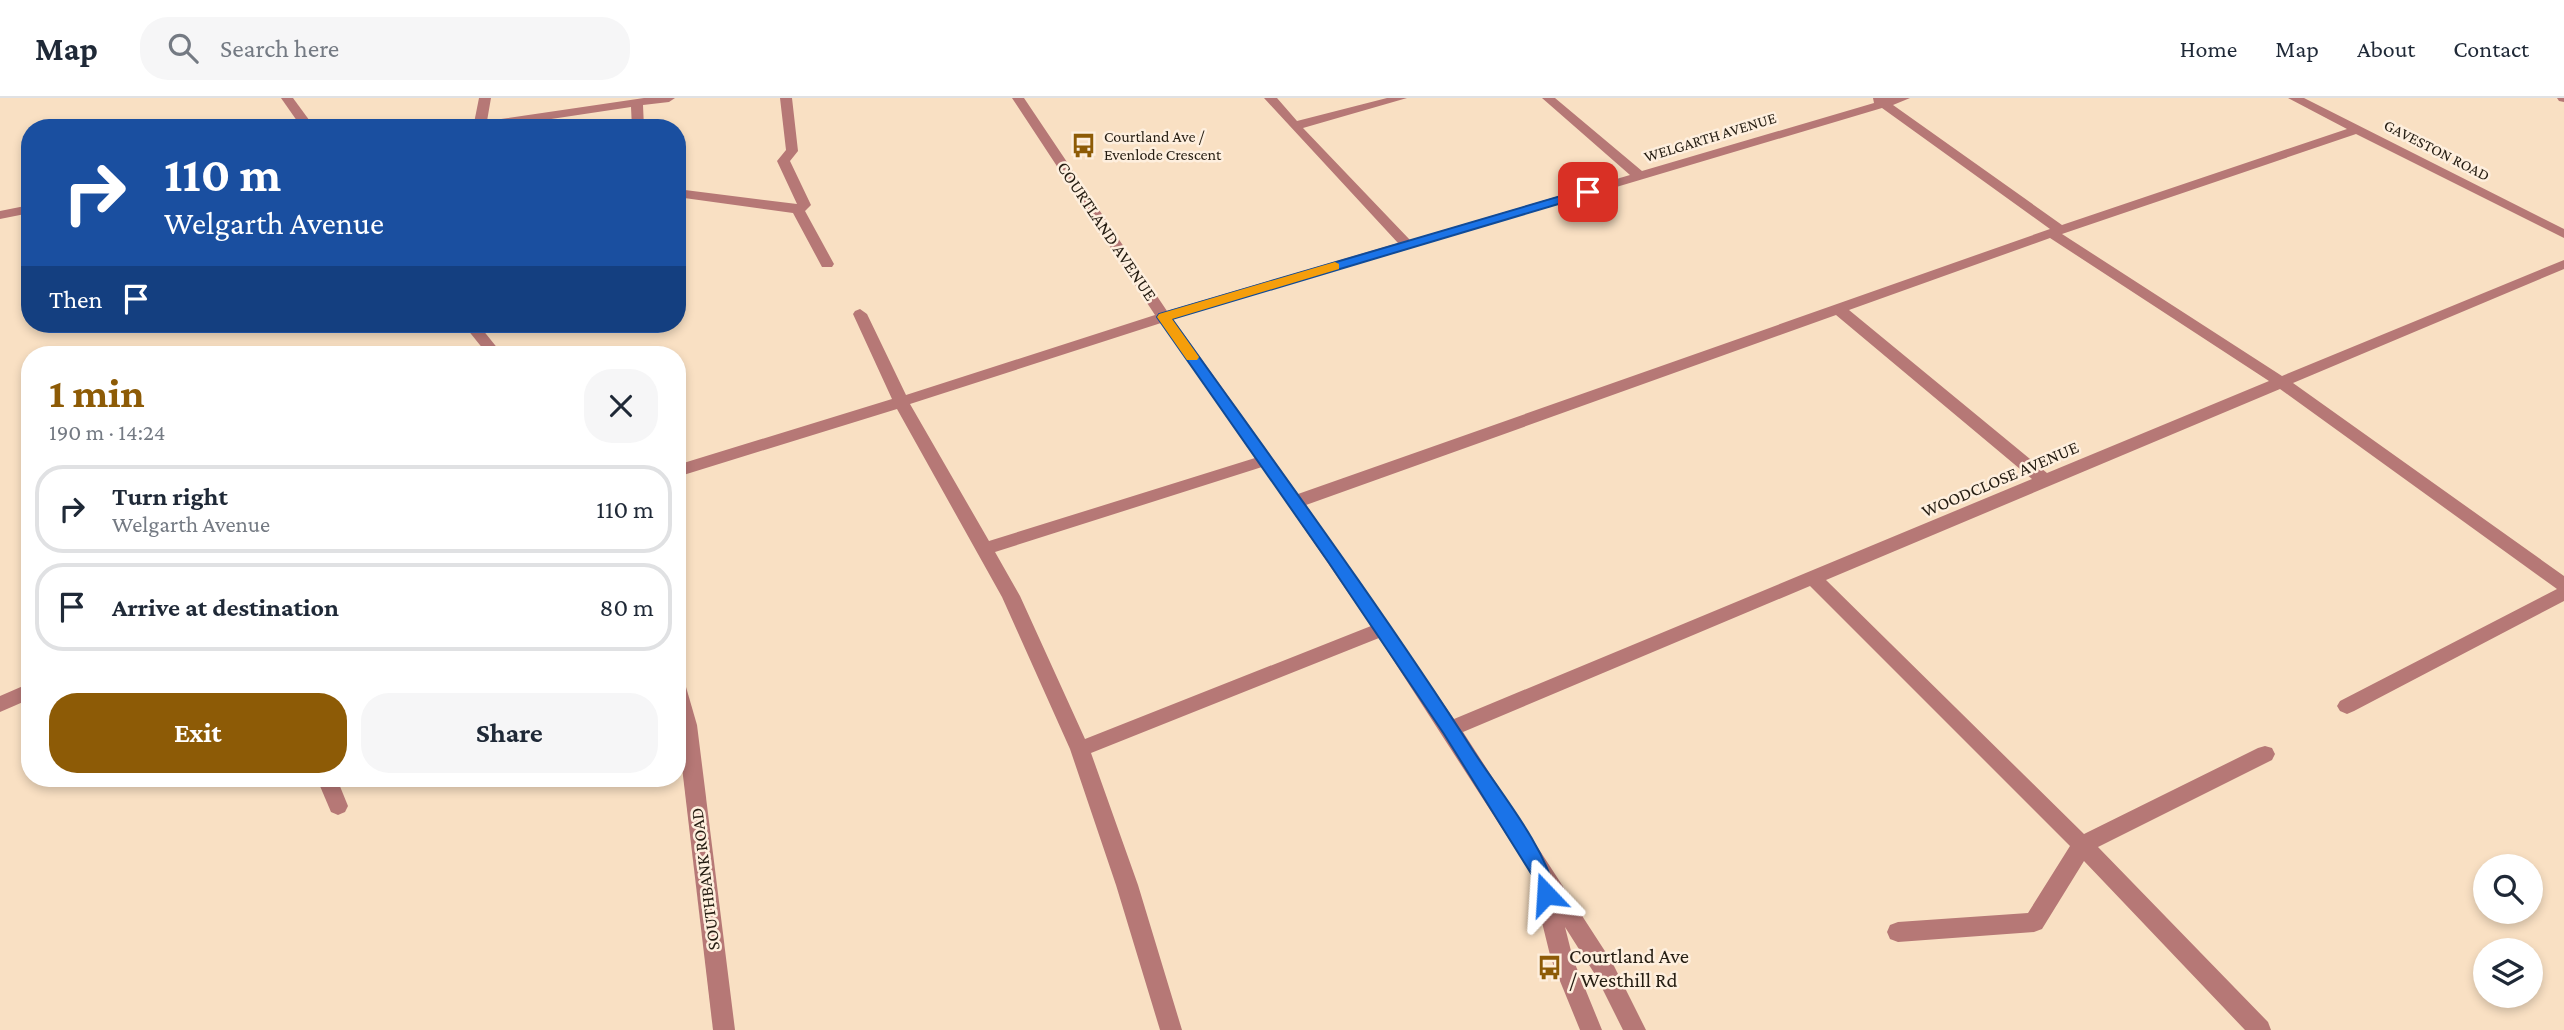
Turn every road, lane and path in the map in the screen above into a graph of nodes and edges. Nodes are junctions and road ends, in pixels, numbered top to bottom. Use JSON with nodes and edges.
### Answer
{"nodes":[{"id":1,"x":287,"y":98,"type":"edge"},
{"id":2,"x":485,"y":98,"type":"edge"},
{"id":3,"x":669,"y":98,"type":"edge"},
{"id":4,"x":786,"y":98,"type":"edge"},
{"id":5,"x":1018,"y":98,"type":"edge"},
{"id":6,"x":1270,"y":98,"type":"edge"},
{"id":7,"x":1401,"y":98,"type":"edge"},
{"id":8,"x":1548,"y":98,"type":"edge"},
{"id":9,"x":1904,"y":98,"type":"edge"},
{"id":10,"x":2294,"y":98,"type":"edge"},
{"id":11,"x":1880,"y":101,"type":"edge"},
{"id":12,"x":637,"y":103,"type":"junction"},
{"id":13,"x":302,"y":119,"type":"edge"},
{"id":14,"x":481,"y":119,"type":"edge"},
{"id":15,"x":523,"y":119,"type":"edge"},
{"id":16,"x":638,"y":119,"type":"edge"},
{"id":17,"x":1294,"y":126,"type":"junction"},
{"id":18,"x":2357,"y":130,"type":"junction"},
{"id":19,"x":1639,"y":176,"type":"junction"},
{"id":20,"x":686,"y":194,"type":"edge"},
{"id":21,"x":798,"y":210,"type":"junction"},
{"id":22,"x":21,"y":211,"type":"edge"},
{"id":23,"x":0,"y":215,"type":"edge"},
{"id":24,"x":2056,"y":232,"type":"junction"},
{"id":25,"x":2564,"y":234,"type":"edge"},
{"id":26,"x":1407,"y":245,"type":"junction"},
{"id":27,"x":827,"y":264,"type":"dead end"},
{"id":28,"x":2564,"y":264,"type":"edge"},
{"id":29,"x":1840,"y":310,"type":"junction"},
{"id":30,"x":860,"y":314,"type":"dead end"},
{"id":31,"x":1164,"y":317,"type":"junction"},
{"id":32,"x":2281,"y":382,"type":"junction"},
{"id":33,"x":901,"y":402,"type":"junction"},
{"id":34,"x":1266,"y":460,"type":"junction"},
{"id":35,"x":686,"y":468,"type":"edge"},
{"id":36,"x":2045,"y":481,"type":"junction"},
{"id":37,"x":1295,"y":502,"type":"junction"},
{"id":38,"x":984,"y":549,"type":"junction"},
{"id":39,"x":1812,"y":578,"type":"junction"},
{"id":40,"x":2564,"y":585,"type":"edge"},
{"id":41,"x":2564,"y":593,"type":"edge"},
{"id":42,"x":1382,"y":629,"type":"junction"},
{"id":43,"x":21,"y":695,"type":"edge"},
{"id":44,"x":0,"y":704,"type":"edge"},
{"id":45,"x":2347,"y":706,"type":"dead end"},
{"id":46,"x":686,"y":721,"type":"edge"},
{"id":47,"x":1450,"y":729,"type":"junction"},
{"id":48,"x":1080,"y":749,"type":"junction"},
{"id":49,"x":2265,"y":754,"type":"dead end"},
{"id":50,"x":330,"y":787,"type":"edge"},
{"id":51,"x":338,"y":806,"type":"dead end"},
{"id":52,"x":2082,"y":845,"type":"junction"},
{"id":53,"x":1541,"y":872,"type":"junction"},
{"id":54,"x":1898,"y":932,"type":"dead end"},
{"id":55,"x":724,"y":1030,"type":"edge"},
{"id":56,"x":1171,"y":1030,"type":"edge"},
{"id":57,"x":1591,"y":1030,"type":"edge"},
{"id":58,"x":1634,"y":1030,"type":"edge"},
{"id":59,"x":2260,"y":1030,"type":"edge"}],
"edges":[{"from":1,"to":13,"type":"street"},
{"from":2,"to":14,"type":"street"},
{"from":3,"to":12,"type":"street"},
{"from":4,"to":21,"type":"street"},
{"from":5,"to":31,"type":"street","name":"COURTLAND AVENUE"},
{"from":6,"to":17,"type":"street"},
{"from":7,"to":17,"type":"street"},
{"from":8,"to":19,"type":"street"},
{"from":9,"to":11,"type":"street","name":"WELGARTH AVENUE"},
{"from":10,"to":18,"type":"street","name":"GAVESTON ROAD"},
{"from":11,"to":19,"type":"street","name":"WELGARTH AVENUE"},
{"from":11,"to":24,"type":"street"},
{"from":12,"to":15,"type":"street"},
{"from":12,"to":16,"type":"street"},
{"from":17,"to":26,"type":"street"},
{"from":18,"to":24,"type":"street"},
{"from":18,"to":25,"type":"street","name":"GAVESTON ROAD"},
{"from":19,"to":26,"type":"street","name":"WELGARTH AVENUE"},
{"from":20,"to":21,"type":"street"},
{"from":21,"to":27,"type":"street"},
{"from":22,"to":23,"type":"street"},
{"from":24,"to":29,"type":"street"},
{"from":24,"to":32,"type":"street"},
{"from":26,"to":31,"type":"street","name":"WELGARTH AVENUE"},
{"from":28,"to":32,"type":"street","name":"WOODCLOSE AVENUE"},
{"from":29,"to":36,"type":"street"},
{"from":29,"to":37,"type":"street"},
{"from":30,"to":33,"type":"street"},
{"from":31,"to":33,"type":"street","name":"WELGARTH AVENUE"},
{"from":31,"to":34,"type":"street","name":"COURTLAND AVENUE"},
{"from":32,"to":36,"type":"street","name":"WOODCLOSE AVENUE"},
{"from":32,"to":40,"type":"street"},
{"from":33,"to":35,"type":"street","name":"WELGARTH AVENUE"},
{"from":33,"to":38,"type":"street"},
{"from":34,"to":37,"type":"street","name":"COURTLAND AVENUE"},
{"from":34,"to":38,"type":"street"},
{"from":36,"to":39,"type":"street","name":"WOODCLOSE AVENUE"},
{"from":37,"to":42,"type":"street","name":"COURTLAND AVENUE"},
{"from":38,"to":48,"type":"street"},
{"from":39,"to":47,"type":"street","name":"WOODCLOSE AVENUE"},
{"from":39,"to":52,"type":"street"},
{"from":41,"to":45,"type":"street"},
{"from":42,"to":47,"type":"street","name":"COURTLAND AVENUE"},
{"from":42,"to":48,"type":"street"},
{"from":43,"to":44,"type":"street"},
{"from":46,"to":55,"type":"street","name":"SOUTHBANK ROAD"},
{"from":47,"to":53,"type":"street","name":"COURTLAND AVENUE"},
{"from":48,"to":56,"type":"street"},
{"from":49,"to":52,"type":"street"},
{"from":50,"to":51,"type":"street"},
{"from":52,"to":54,"type":"street"},
{"from":52,"to":59,"type":"street"},
{"from":53,"to":57,"type":"street"},
{"from":53,"to":58,"type":"street","name":"COURTLAND AVENUE"}]}
